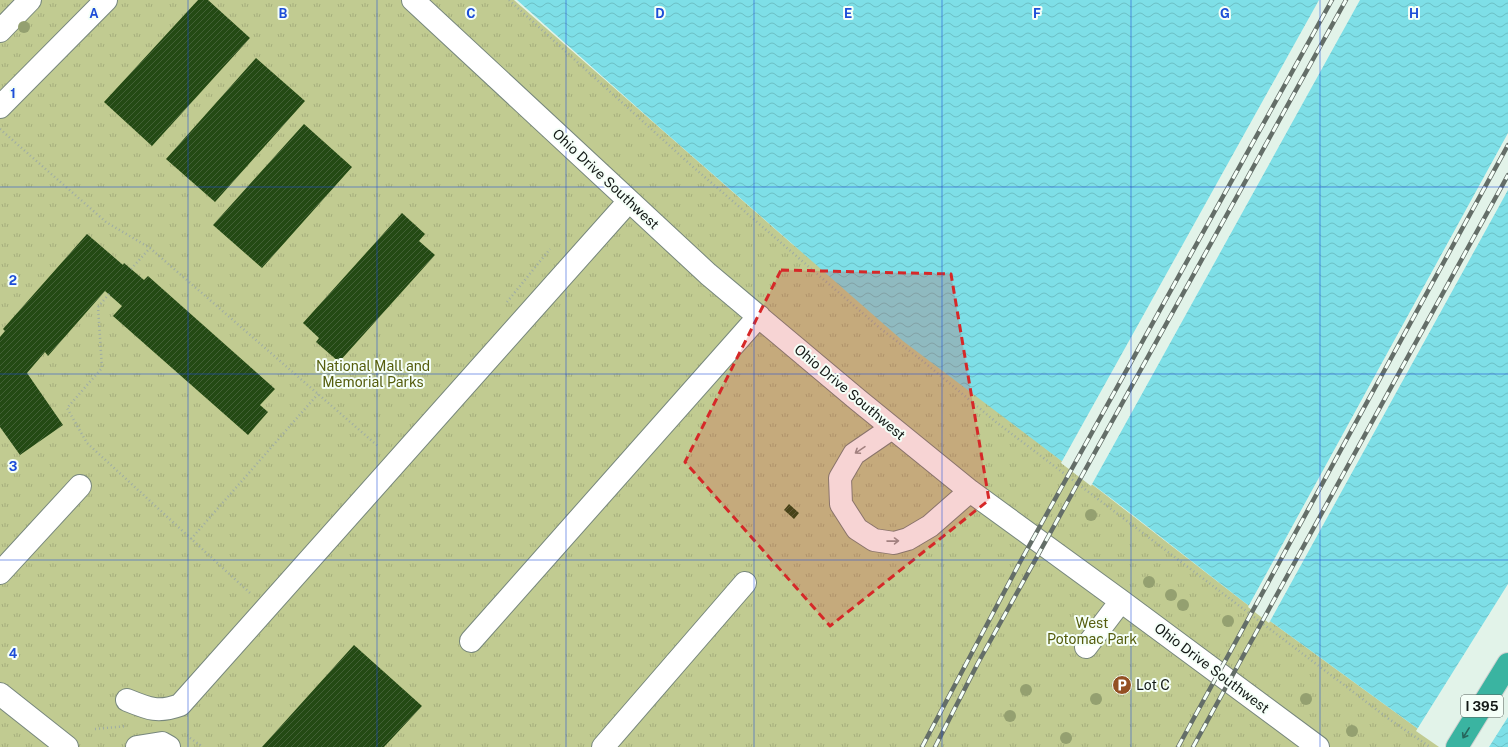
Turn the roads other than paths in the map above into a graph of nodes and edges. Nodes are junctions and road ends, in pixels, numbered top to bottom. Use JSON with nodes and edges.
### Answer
{"nodes":[{"id":1,"x":30,"y":0,"type":"edge"},
{"id":2,"x":106,"y":0,"type":"edge"},
{"id":3,"x":412,"y":0,"type":"edge"},
{"id":4,"x":0,"y":31,"type":"edge"},
{"id":5,"x":0,"y":107,"type":"edge"},
{"id":6,"x":629,"y":201,"type":"junction"},
{"id":7,"x":758,"y":316,"type":"junction"},
{"id":8,"x":892,"y":428,"type":"junction"},
{"id":9,"x":80,"y":486,"type":"dead end"},
{"id":10,"x":970,"y":491,"type":"junction"},
{"id":11,"x":0,"y":573,"type":"edge"},
{"id":12,"x":745,"y":583,"type":"dead end"},
{"id":13,"x":1122,"y":600,"type":"junction"},
{"id":14,"x":471,"y":640,"type":"dead end"},
{"id":15,"x":1086,"y":647,"type":"dead end"},
{"id":16,"x":1508,"y":664,"type":"edge"},
{"id":17,"x":0,"y":694,"type":"edge"},
{"id":18,"x":127,"y":700,"type":"dead end"},
{"id":19,"x":1313,"y":746,"type":"edge"},
{"id":20,"x":67,"y":747,"type":"edge"},
{"id":21,"x":137,"y":747,"type":"edge"},
{"id":22,"x":170,"y":747,"type":"edge"},
{"id":23,"x":604,"y":747,"type":"edge"},
{"id":24,"x":1457,"y":747,"type":"edge"}],
"edges":[{"from":1,"to":4,"type":"street"},
{"from":2,"to":5,"type":"street"},
{"from":3,"to":6,"type":"street","name":"Ohio Drive Southwest"},
{"from":6,"to":7,"type":"street","name":"Ohio Drive Southwest"},
{"from":6,"to":18,"type":"street"},
{"from":7,"to":8,"type":"street","name":"Ohio Drive Southwest"},
{"from":7,"to":14,"type":"street"},
{"from":8,"to":10,"type":"street","name":"Ohio Drive Southwest"},
{"from":8,"to":10,"type":"street","one_way":true},
{"from":9,"to":11,"type":"street"},
{"from":10,"to":13,"type":"street","name":"Ohio Drive Southwest"},
{"from":12,"to":23,"type":"street"},
{"from":13,"to":15,"type":"street"},
{"from":13,"to":19,"type":"street","name":"Ohio Drive Southwest"},
{"from":16,"to":24,"type":"highway","number":"I 395","one_way":true},
{"from":17,"to":20,"type":"street"},
{"from":21,"to":22,"type":"street"}]}
